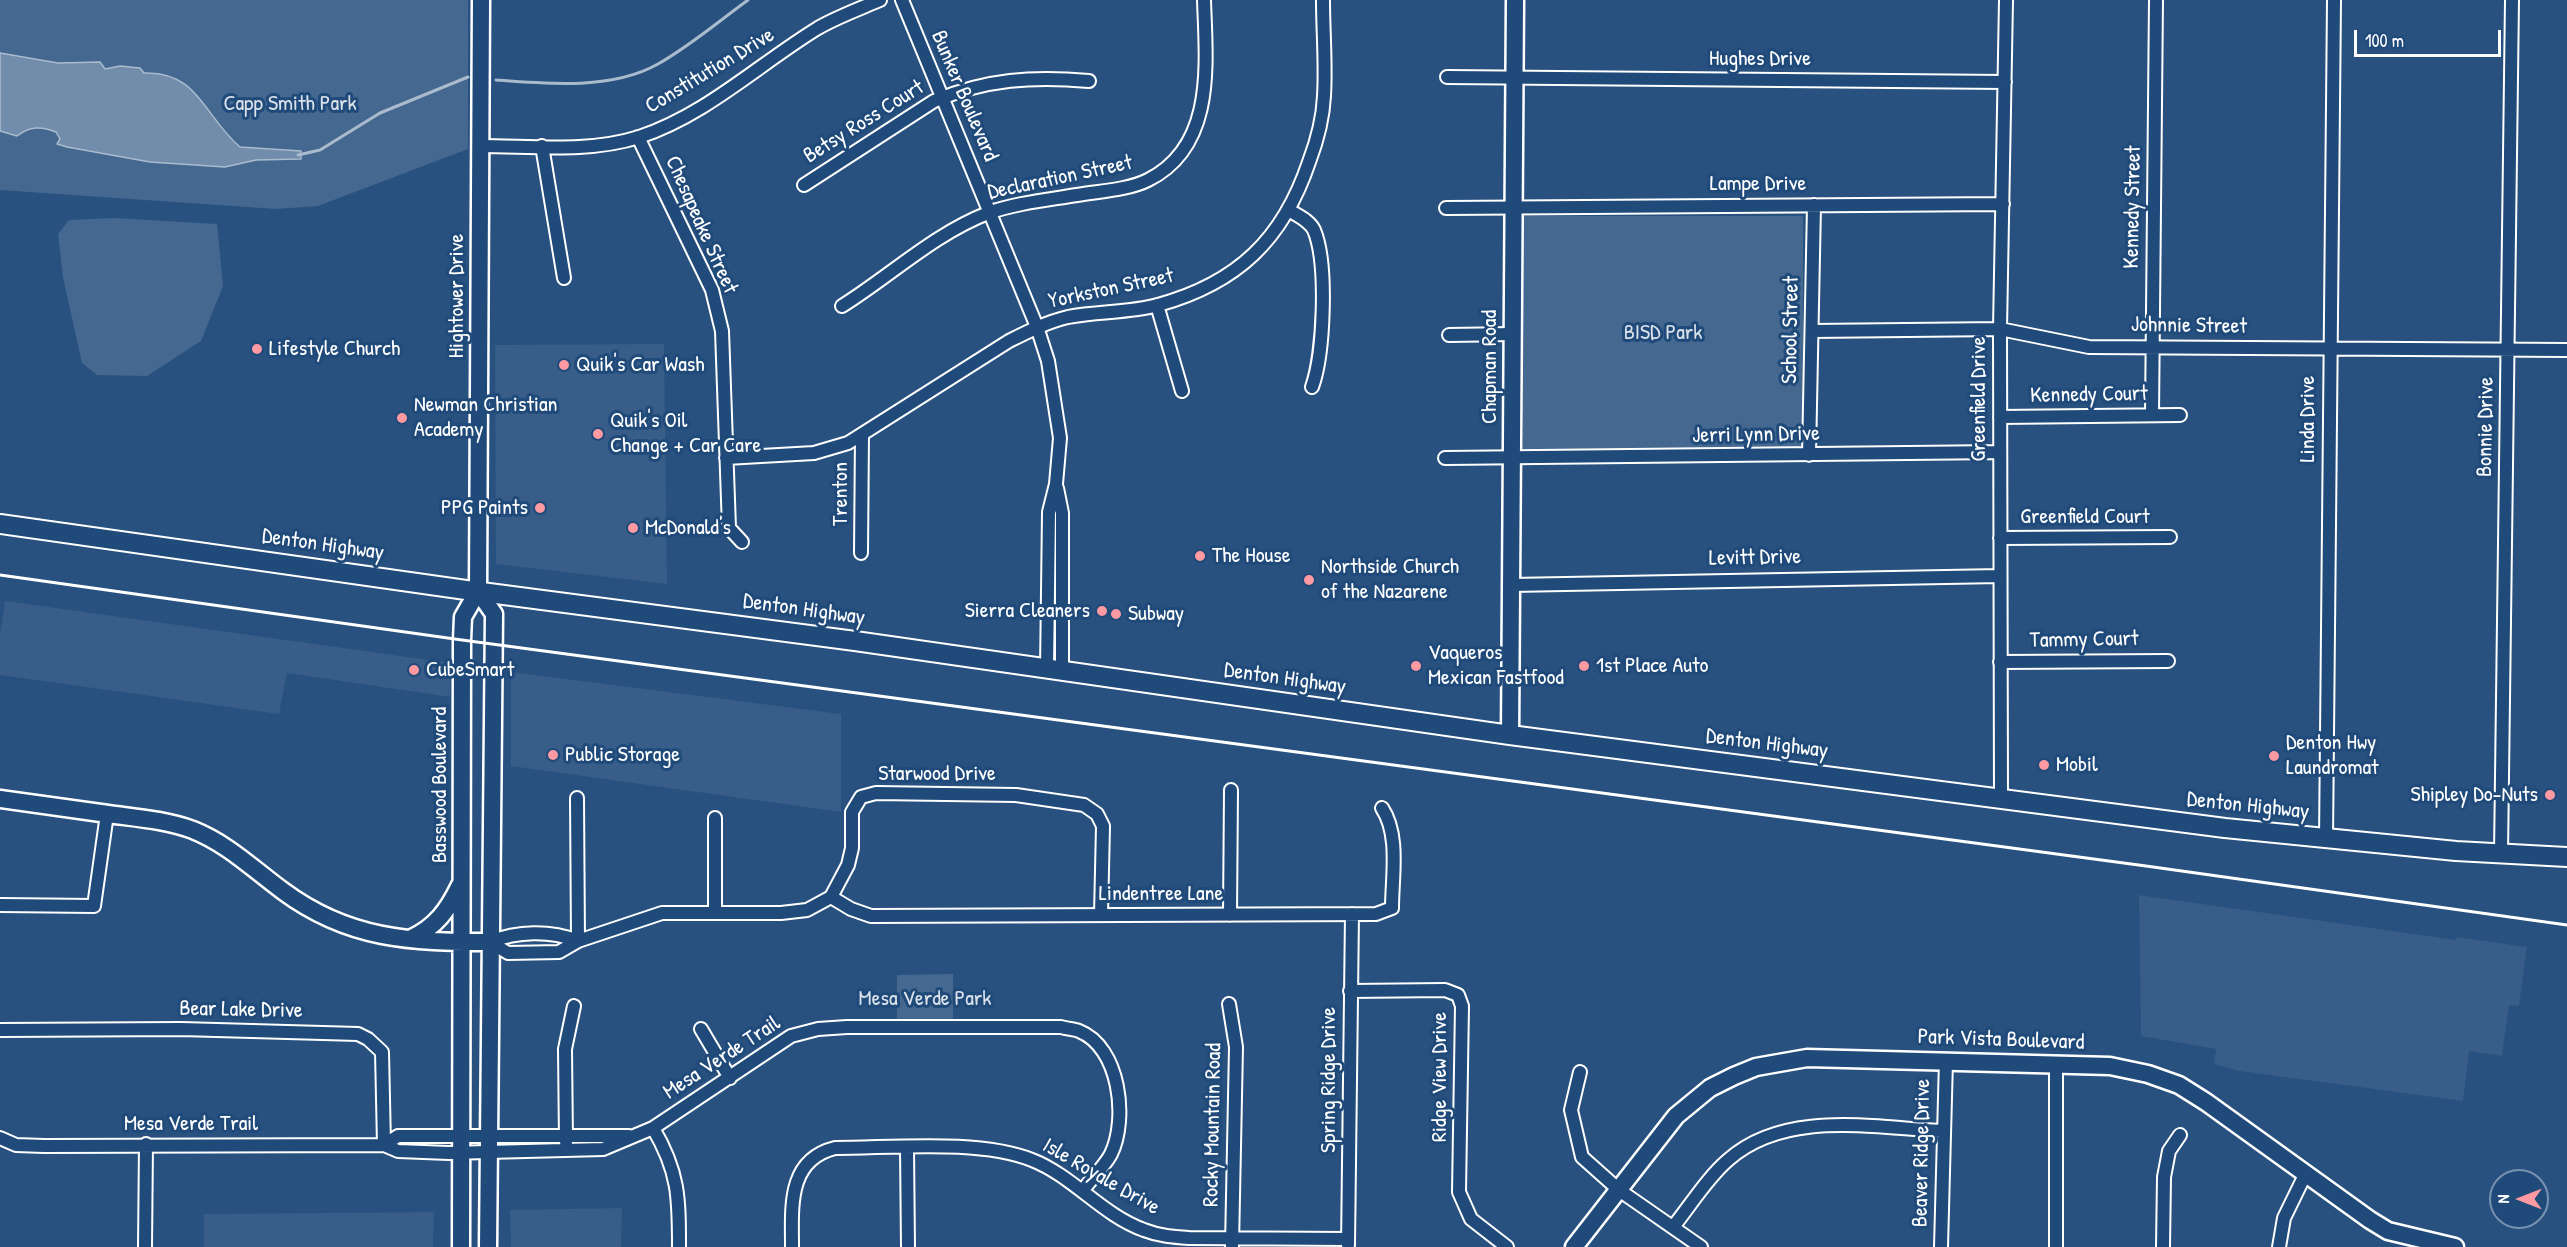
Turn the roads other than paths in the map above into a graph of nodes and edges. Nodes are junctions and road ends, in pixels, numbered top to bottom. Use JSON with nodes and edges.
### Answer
{"nodes":[{"id":1,"x":481,"y":0,"type":"edge"},
{"id":2,"x":880,"y":0,"type":"edge"},
{"id":3,"x":902,"y":0,"type":"edge"},
{"id":4,"x":1204,"y":0,"type":"edge"},
{"id":5,"x":1323,"y":0,"type":"edge"},
{"id":6,"x":1515,"y":0,"type":"edge"},
{"id":7,"x":2006,"y":0,"type":"edge"},
{"id":8,"x":2156,"y":0,"type":"edge"},
{"id":9,"x":2334,"y":0,"type":"edge"},
{"id":10,"x":2512,"y":0,"type":"edge"},
{"id":11,"x":1447,"y":77,"type":"dead end"},
{"id":12,"x":1514,"y":79,"type":"junction"},
{"id":13,"x":1089,"y":81,"type":"dead end"},
{"id":14,"x":2005,"y":82,"type":"junction"},
{"id":15,"x":942,"y":98,"type":"junction"},
{"id":16,"x":638,"y":137,"type":"junction"},
{"id":17,"x":480,"y":146,"type":"junction"},
{"id":18,"x":542,"y":146,"type":"junction"},
{"id":19,"x":804,"y":185,"type":"dead end"},
{"id":20,"x":2003,"y":204,"type":"junction"},
{"id":21,"x":1814,"y":205,"type":"junction"},
{"id":22,"x":1514,"y":206,"type":"junction"},
{"id":23,"x":1446,"y":208,"type":"dead end"},
{"id":24,"x":1289,"y":210,"type":"junction"},
{"id":25,"x":990,"y":213,"type":"junction"},
{"id":26,"x":564,"y":278,"type":"dead end"},
{"id":27,"x":1156,"y":305,"type":"junction"},
{"id":28,"x":842,"y":306,"type":"dead end"},
{"id":29,"x":1037,"y":327,"type":"junction"},
{"id":30,"x":2000,"y":329,"type":"junction"},
{"id":31,"x":1812,"y":331,"type":"junction"},
{"id":32,"x":1513,"y":334,"type":"junction"},
{"id":33,"x":1449,"y":335,"type":"dead end"},
{"id":34,"x":2152,"y":346,"type":"junction"},
{"id":35,"x":2330,"y":350,"type":"junction"},
{"id":36,"x":2508,"y":350,"type":"junction"},
{"id":37,"x":2567,"y":350,"type":"edge"},
{"id":38,"x":1312,"y":387,"type":"dead end"},
{"id":39,"x":1182,"y":391,"type":"dead end"},
{"id":40,"x":2152,"y":415,"type":"junction"},
{"id":41,"x":2180,"y":415,"type":"dead end"},
{"id":42,"x":2000,"y":417,"type":"junction"},
{"id":43,"x":862,"y":435,"type":"junction"},
{"id":44,"x":2000,"y":452,"type":"junction"},
{"id":45,"x":1809,"y":455,"type":"junction"},
{"id":46,"x":726,"y":458,"type":"junction"},
{"id":47,"x":1445,"y":458,"type":"dead end"},
{"id":48,"x":1512,"y":459,"type":"junction"},
{"id":49,"x":1056,"y":484,"type":"junction"},
{"id":50,"x":0,"y":524,"type":"edge"},
{"id":51,"x":2170,"y":537,"type":"dead end"},
{"id":52,"x":2000,"y":538,"type":"junction"},
{"id":53,"x":742,"y":542,"type":"dead end"},
{"id":54,"x":861,"y":553,"type":"dead end"},
{"id":55,"x":1048,"y":572,"type":"junction"},
{"id":56,"x":1062,"y":572,"type":"junction"},
{"id":57,"x":2000,"y":576,"type":"junction"},
{"id":58,"x":1511,"y":585,"type":"junction"},
{"id":59,"x":478,"y":591,"type":"junction"},
{"id":60,"x":2168,"y":661,"type":"dead end"},
{"id":61,"x":2000,"y":662,"type":"junction"},
{"id":62,"x":1055,"y":670,"type":"junction"},
{"id":63,"x":1510,"y":735,"type":"junction"},
{"id":64,"x":1231,"y":790,"type":"dead end"},
{"id":65,"x":577,"y":798,"type":"dead end"},
{"id":66,"x":0,"y":799,"type":"edge"},
{"id":67,"x":2001,"y":799,"type":"junction"},
{"id":68,"x":1382,"y":808,"type":"dead end"},
{"id":69,"x":107,"y":814,"type":"junction"},
{"id":70,"x":715,"y":818,"type":"dead end"},
{"id":71,"x":2326,"y":839,"type":"junction"},
{"id":72,"x":2501,"y":854,"type":"junction"},
{"id":73,"x":2567,"y":857,"type":"edge"},
{"id":74,"x":462,"y":882,"type":"junction"},
{"id":75,"x":831,"y":897,"type":"junction"},
{"id":76,"x":0,"y":906,"type":"edge"},
{"id":77,"x":715,"y":912,"type":"junction"},
{"id":78,"x":1352,"y":914,"type":"junction"},
{"id":79,"x":1101,"y":915,"type":"junction"},
{"id":80,"x":1230,"y":915,"type":"junction"},
{"id":81,"x":409,"y":939,"type":"junction"},
{"id":82,"x":578,"y":941,"type":"junction"},
{"id":83,"x":462,"y":942,"type":"junction"},
{"id":84,"x":490,"y":942,"type":"junction"},
{"id":85,"x":1350,"y":991,"type":"junction"},
{"id":86,"x":1229,"y":1004,"type":"dead end"},
{"id":87,"x":574,"y":1006,"type":"dead end"},
{"id":88,"x":701,"y":1029,"type":"dead end"},
{"id":89,"x":0,"y":1030,"type":"edge"},
{"id":90,"x":1946,"y":1060,"type":"junction"},
{"id":91,"x":2056,"y":1063,"type":"junction"},
{"id":92,"x":1580,"y":1072,"type":"dead end"},
{"id":93,"x":730,"y":1078,"type":"junction"},
{"id":94,"x":653,"y":1128,"type":"junction"},
{"id":95,"x":1944,"y":1131,"type":"junction"},
{"id":96,"x":639,"y":1135,"type":"junction"},
{"id":97,"x":2180,"y":1135,"type":"dead end"},
{"id":98,"x":566,"y":1136,"type":"junction"},
{"id":99,"x":0,"y":1138,"type":"edge"},
{"id":100,"x":146,"y":1144,"type":"junction"},
{"id":101,"x":462,"y":1144,"type":"junction"},
{"id":102,"x":489,"y":1144,"type":"junction"},
{"id":103,"x":384,"y":1145,"type":"junction"},
{"id":104,"x":907,"y":1148,"type":"junction"},
{"id":105,"x":566,"y":1150,"type":"junction"},
{"id":106,"x":2305,"y":1175,"type":"junction"},
{"id":107,"x":1083,"y":1190,"type":"junction"},
{"id":108,"x":1619,"y":1190,"type":"junction"},
{"id":109,"x":1673,"y":1227,"type":"junction"},
{"id":110,"x":1232,"y":1243,"type":"edge"},
{"id":111,"x":1348,"y":1243,"type":"edge"},
{"id":112,"x":145,"y":1247,"type":"edge"},
{"id":113,"x":461,"y":1247,"type":"edge"},
{"id":114,"x":488,"y":1247,"type":"edge"},
{"id":115,"x":679,"y":1247,"type":"edge"},
{"id":116,"x":792,"y":1247,"type":"edge"},
{"id":117,"x":908,"y":1247,"type":"edge"},
{"id":118,"x":1507,"y":1247,"type":"edge"},
{"id":119,"x":1574,"y":1247,"type":"edge"},
{"id":120,"x":1701,"y":1247,"type":"edge"},
{"id":121,"x":1941,"y":1247,"type":"edge"},
{"id":122,"x":2056,"y":1247,"type":"edge"},
{"id":123,"x":2163,"y":1247,"type":"edge"},
{"id":124,"x":2279,"y":1247,"type":"edge"},
{"id":125,"x":2455,"y":1247,"type":"edge"}],
"edges":[{"from":1,"to":17,"type":"street","name":"Hightower Drive"},
{"from":2,"to":16,"type":"street","name":"Constitution Drive"},
{"from":3,"to":15,"type":"street","name":"Bunker Boulevard"},
{"from":4,"to":25,"type":"street","name":"Declaration Street"},
{"from":5,"to":24,"type":"street","name":"Yorkston Street"},
{"from":6,"to":12,"type":"street","name":"Chapman Road"},
{"from":7,"to":14,"type":"street","name":"Greenfield Drive"},
{"from":8,"to":34,"type":"street","name":"Kennedy Street"},
{"from":9,"to":35,"type":"street","name":"Linda Drive"},
{"from":10,"to":36,"type":"street","name":"Bonnie Drive"},
{"from":11,"to":12,"type":"street","name":"Hughes Drive"},
{"from":12,"to":14,"type":"street","name":"Hughes Drive"},
{"from":12,"to":22,"type":"street","name":"Chapman Road"},
{"from":13,"to":15,"type":"street","name":"Betsy Ross Court"},
{"from":14,"to":20,"type":"street","name":"Greenfield Drive"},
{"from":15,"to":19,"type":"street","name":"Betsy Ross Court"},
{"from":15,"to":25,"type":"street","name":"Bunker Boulevard"},
{"from":16,"to":18,"type":"street","name":"Constitution Drive"},
{"from":16,"to":46,"type":"street","name":"Chesapeake Street"},
{"from":17,"to":18,"type":"street","name":"Constitution Drive"},
{"from":17,"to":59,"type":"street","name":"Hightower Drive"},
{"from":18,"to":26,"type":"street"},
{"from":20,"to":21,"type":"street","name":"Lampe Drive"},
{"from":20,"to":30,"type":"street","name":"Greenfield Drive"},
{"from":21,"to":22,"type":"street","name":"Lampe Drive"},
{"from":21,"to":31,"type":"street","name":"School Street"},
{"from":22,"to":23,"type":"street","name":"Lampe Drive"},
{"from":22,"to":32,"type":"street","name":"Chapman Road"},
{"from":24,"to":27,"type":"street","name":"Yorkston Street"},
{"from":24,"to":38,"type":"street"},
{"from":25,"to":28,"type":"street","name":"Declaration Street"},
{"from":25,"to":29,"type":"street","name":"Bunker Boulevard"},
{"from":27,"to":29,"type":"street","name":"Yorkston Street"},
{"from":27,"to":39,"type":"street"},
{"from":29,"to":43,"type":"street","name":"Yorkston Street"},
{"from":29,"to":49,"type":"street","name":"Bunker Boulevard"},
{"from":30,"to":31,"type":"street","name":"Johnnie Street"},
{"from":30,"to":34,"type":"street","name":"Johnnie Street"},
{"from":30,"to":42,"type":"street","name":"Greenfield Drive"},
{"from":31,"to":45,"type":"street","name":"School Street"},
{"from":32,"to":33,"type":"street"},
{"from":32,"to":48,"type":"street","name":"Chapman Road"},
{"from":34,"to":35,"type":"street","name":"Johnnie Street"},
{"from":34,"to":40,"type":"street","name":"Kennedy Street"},
{"from":35,"to":36,"type":"street","name":"Johnnie Street"},
{"from":35,"to":71,"type":"street","name":"Linda Drive"},
{"from":36,"to":37,"type":"street","name":"Johnnie Street"},
{"from":36,"to":72,"type":"street","name":"Bonnie Drive"},
{"from":40,"to":41,"type":"street","name":"Kennedy Court"},
{"from":40,"to":42,"type":"street","name":"Kennedy Court"},
{"from":42,"to":44,"type":"street","name":"Greenfield Drive"},
{"from":43,"to":46,"type":"street","name":"Yorkston Street"},
{"from":43,"to":54,"type":"street","name":"Trenton"},
{"from":44,"to":45,"type":"street","name":"Jerri Lynn Drive"},
{"from":44,"to":52,"type":"street","name":"Greenfield Drive"},
{"from":45,"to":48,"type":"street","name":"Jerri Lynn Drive"},
{"from":46,"to":53,"type":"street","name":"Chesapeake Street"},
{"from":47,"to":48,"type":"street","name":"Jerri Lynn Drive"},
{"from":48,"to":58,"type":"street","name":"Chapman Road"},
{"from":49,"to":55,"type":"street","name":"Bunker Boulevard"},
{"from":49,"to":56,"type":"street","name":"Bunker Boulevard"},
{"from":50,"to":59,"type":"main road","name":"Denton Highway"},
{"from":51,"to":52,"type":"street","name":"Greenfield Court"},
{"from":52,"to":57,"type":"street","name":"Greenfield Drive"},
{"from":55,"to":56,"type":"street"},
{"from":55,"to":62,"type":"street","name":"Bunker Boulevard"},
{"from":56,"to":62,"type":"street","name":"Bunker Boulevard"},
{"from":57,"to":58,"type":"street","name":"Levitt Drive"},
{"from":57,"to":61,"type":"street","name":"Greenfield Drive"},
{"from":58,"to":63,"type":"street","name":"Chapman Road"},
{"from":59,"to":62,"type":"main road","name":"Denton Highway"},
{"from":59,"to":74,"type":"street","name":"Basswood Boulevard"},
{"from":59,"to":84,"type":"street"},
{"from":60,"to":61,"type":"street","name":"Tammy Court"},
{"from":61,"to":67,"type":"street","name":"Greenfield Drive"},
{"from":62,"to":63,"type":"main road","name":"Denton Highway"},
{"from":63,"to":67,"type":"main road","name":"Denton Highway"},
{"from":64,"to":80,"type":"street"},
{"from":65,"to":82,"type":"street"},
{"from":66,"to":69,"type":"street"},
{"from":67,"to":71,"type":"main road","name":"Denton Highway"},
{"from":68,"to":78,"type":"street","name":"Lindentree Lane"},
{"from":69,"to":76,"type":"street"},
{"from":69,"to":81,"type":"street"},
{"from":70,"to":77,"type":"street"},
{"from":71,"to":72,"type":"main road","name":"Denton Highway"},
{"from":72,"to":73,"type":"main road","name":"Denton Highway"},
{"from":74,"to":81,"type":"street"},
{"from":74,"to":83,"type":"street","name":"Basswood Boulevard"},
{"from":75,"to":77,"type":"street"},
{"from":75,"to":79,"type":"street","name":"Lindentree Lane"},
{"from":75,"to":79,"type":"street","name":"Starwood Drive"},
{"from":77,"to":82,"type":"street"},
{"from":78,"to":80,"type":"street","name":"Lindentree Lane"},
{"from":78,"to":85,"type":"street","name":"Spring Ridge Drive"},
{"from":79,"to":80,"type":"street","name":"Lindentree Lane"},
{"from":81,"to":83,"type":"street"},
{"from":82,"to":84,"type":"street"},
{"from":82,"to":84,"type":"street"},
{"from":83,"to":84,"type":"street"},
{"from":83,"to":101,"type":"street","name":"Basswood Boulevard"},
{"from":84,"to":102,"type":"street"},
{"from":85,"to":111,"type":"street","name":"Spring Ridge Drive"},
{"from":85,"to":118,"type":"street","name":"Ridge View Drive"},
{"from":86,"to":110,"type":"street","name":"Rocky Mountain Road"},
{"from":87,"to":98,"type":"street"},
{"from":88,"to":93,"type":"street"},
{"from":89,"to":103,"type":"street","name":"Bear Lake Drive"},
{"from":90,"to":91,"type":"street","name":"Park Vista Boulevard"},
{"from":90,"to":95,"type":"street","name":"Beaver Ridge Drive"},
{"from":90,"to":108,"type":"street","name":"Park Vista Boulevard"},
{"from":91,"to":106,"type":"street","name":"Park Vista Boulevard"},
{"from":91,"to":122,"type":"street"},
{"from":92,"to":108,"type":"street"},
{"from":93,"to":94,"type":"street","name":"Mesa Verde Trail"},
{"from":93,"to":107,"type":"street","name":"Mesa Verde Trail"},
{"from":94,"to":96,"type":"street","name":"Mesa Verde Trail"},
{"from":94,"to":115,"type":"street"},
{"from":95,"to":109,"type":"street"},
{"from":95,"to":121,"type":"street","name":"Beaver Ridge Drive"},
{"from":96,"to":98,"type":"street","name":"Mesa Verde Trail"},
{"from":96,"to":105,"type":"street","name":"Mesa Verde Trail"},
{"from":97,"to":123,"type":"street"},
{"from":98,"to":102,"type":"street","name":"Mesa Verde Trail"},
{"from":98,"to":105,"type":"street"},
{"from":99,"to":100,"type":"street","name":"Mesa Verde Trail"},
{"from":100,"to":103,"type":"street","name":"Mesa Verde Trail"},
{"from":100,"to":112,"type":"street"},
{"from":101,"to":102,"type":"street","name":"Mesa Verde Trail"},
{"from":101,"to":103,"type":"street","name":"Mesa Verde Trail"},
{"from":101,"to":113,"type":"street","name":"Basswood Boulevard"},
{"from":102,"to":105,"type":"street","name":"Mesa Verde Trail"},
{"from":102,"to":114,"type":"street"},
{"from":104,"to":107,"type":"street","name":"Isle Royale Drive"},
{"from":104,"to":116,"type":"street","name":"Isle Royale Drive"},
{"from":104,"to":117,"type":"street"},
{"from":106,"to":124,"type":"street"},
{"from":106,"to":125,"type":"street","name":"Park Vista Boulevard"},
{"from":107,"to":110,"type":"street","name":"Isle Royale Drive"},
{"from":108,"to":109,"type":"street"},
{"from":108,"to":119,"type":"street","name":"Park Vista Boulevard"},
{"from":109,"to":120,"type":"street"},
{"from":110,"to":111,"type":"street","name":"Isle Royale Drive"}]}
